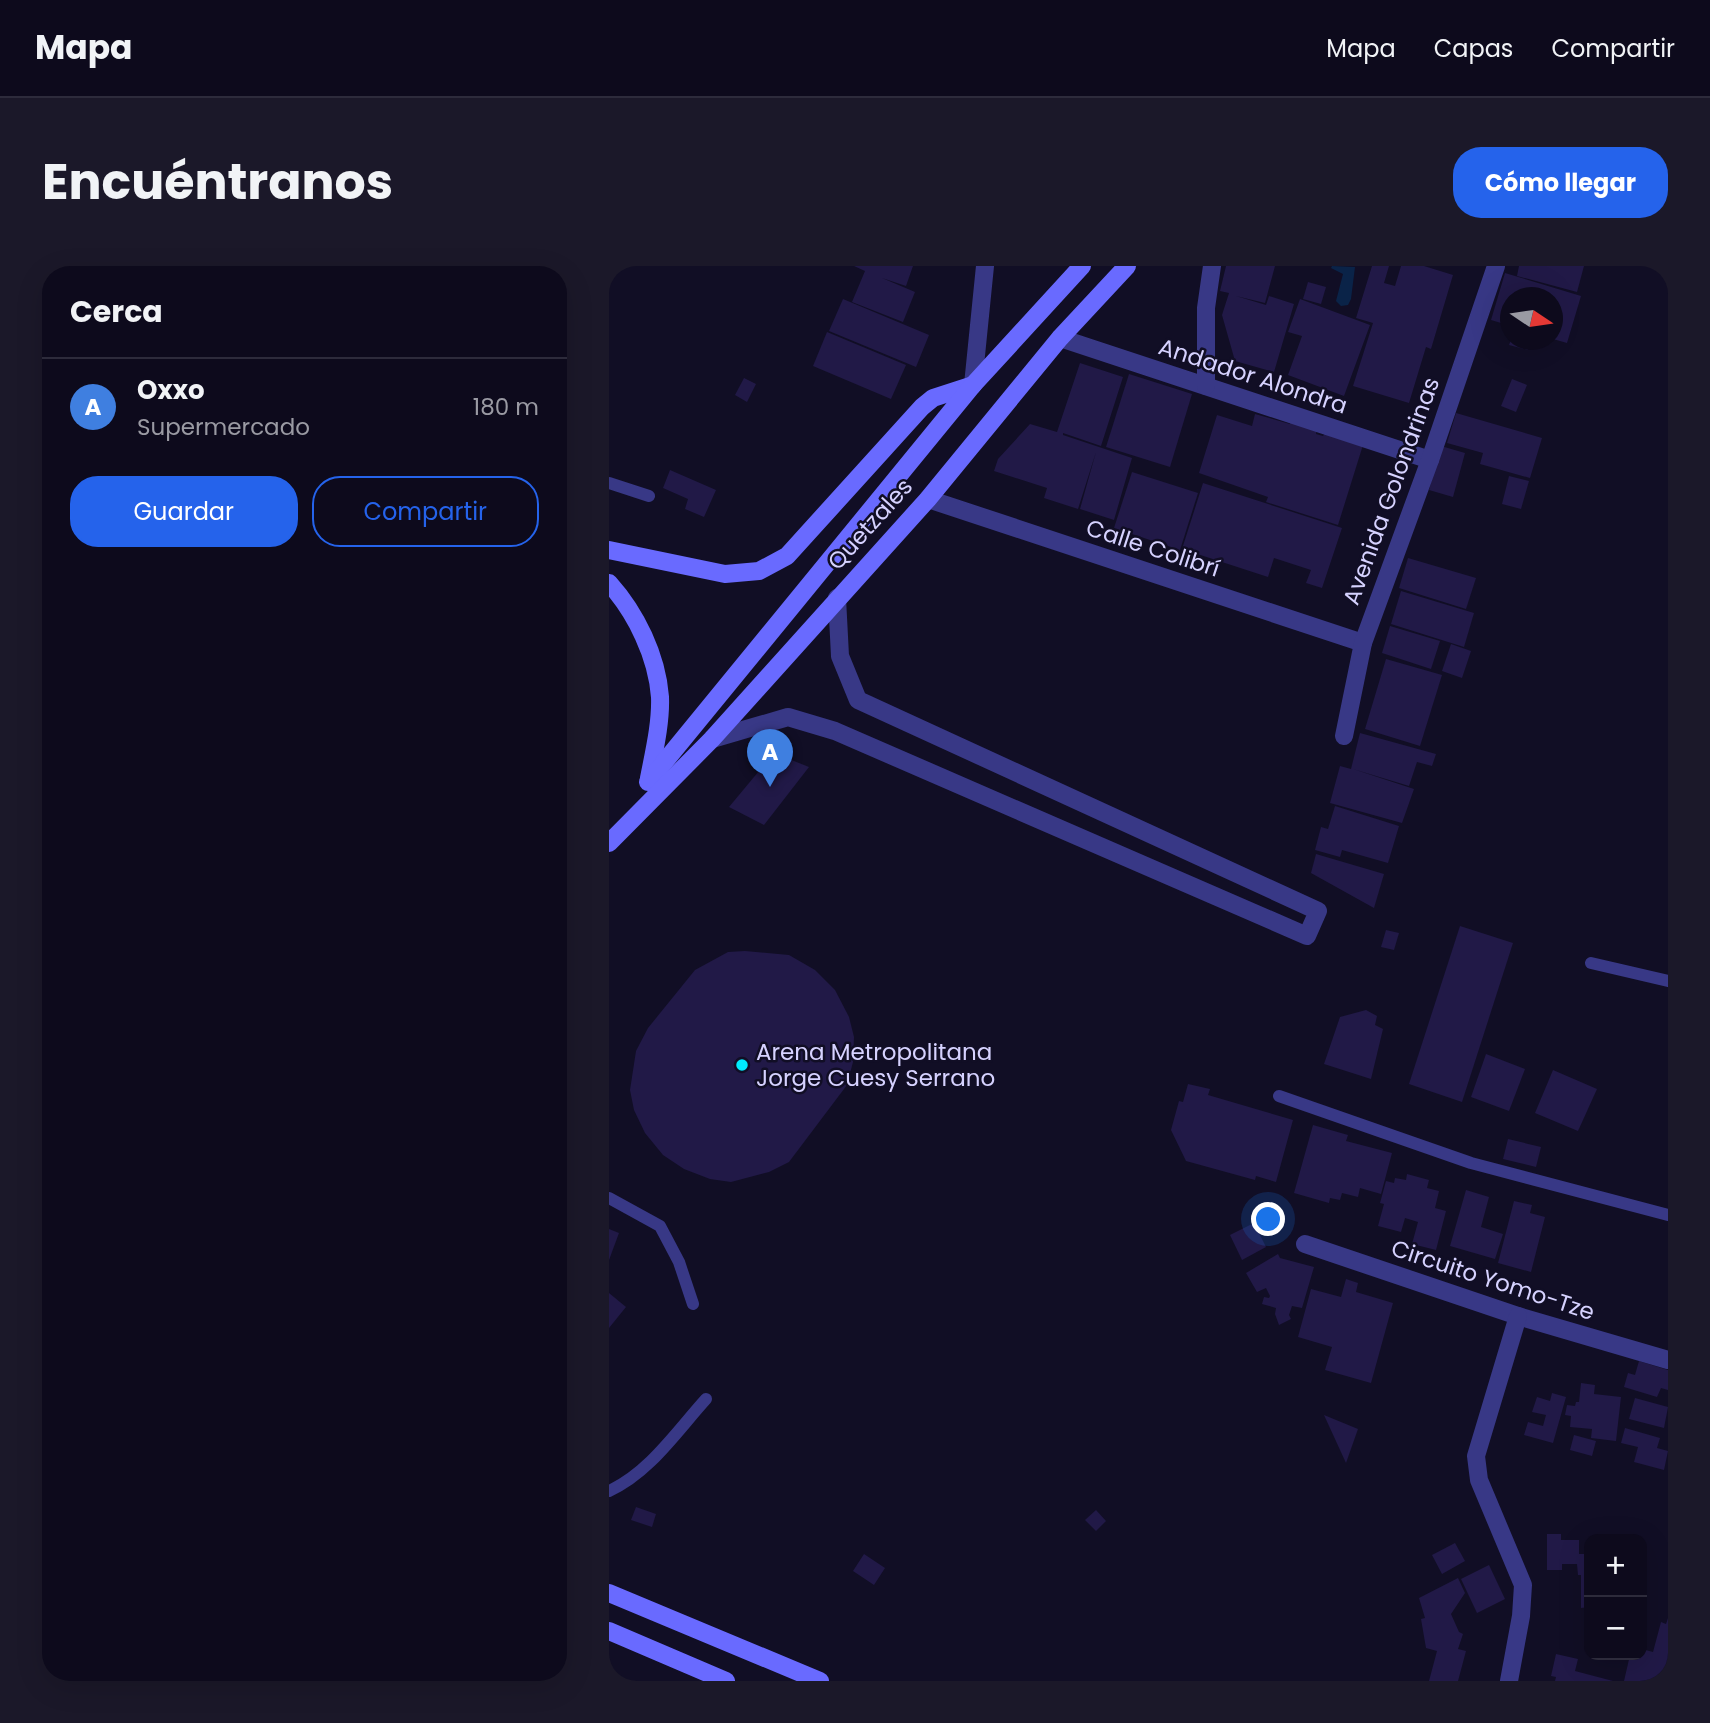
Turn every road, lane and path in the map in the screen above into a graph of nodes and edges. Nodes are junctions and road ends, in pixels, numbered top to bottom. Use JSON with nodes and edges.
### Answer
{"nodes":[{"id":1,"x":985,"y":266,"type":"edge"},
{"id":2,"x":1082,"y":266,"type":"edge"},
{"id":3,"x":1127,"y":266,"type":"edge"},
{"id":4,"x":1212,"y":266,"type":"edge"},
{"id":5,"x":1496,"y":266,"type":"edge"},
{"id":6,"x":1060,"y":338,"type":"junction"},
{"id":7,"x":973,"y":385,"type":"junction"},
{"id":8,"x":1206,"y":386,"type":"junction"},
{"id":9,"x":1430,"y":460,"type":"junction"},
{"id":10,"x":609,"y":483,"type":"edge"},
{"id":11,"x":649,"y":496,"type":"dead end"},
{"id":12,"x":927,"y":499,"type":"junction"},
{"id":13,"x":609,"y":550,"type":"edge"},
{"id":14,"x":609,"y":583,"type":"edge"},
{"id":15,"x":837,"y":598,"type":"junction"},
{"id":16,"x":1363,"y":643,"type":"junction"},
{"id":17,"x":1344,"y":736,"type":"dead end"},
{"id":18,"x":712,"y":739,"type":"junction"},
{"id":19,"x":648,"y":782,"type":"junction"},
{"id":20,"x":642,"y":809,"type":"junction"},
{"id":21,"x":1113,"y":817,"type":"junction"},
{"id":22,"x":609,"y":842,"type":"edge"},
{"id":23,"x":1103,"y":847,"type":"junction"},
{"id":24,"x":1591,"y":962,"type":"dead end"},
{"id":25,"x":1668,"y":981,"type":"edge"},
{"id":26,"x":1279,"y":1096,"type":"dead end"},
{"id":27,"x":609,"y":1198,"type":"edge"},
{"id":28,"x":1668,"y":1215,"type":"edge"},
{"id":29,"x":1305,"y":1244,"type":"dead end"},
{"id":30,"x":693,"y":1304,"type":"dead end"},
{"id":31,"x":1518,"y":1316,"type":"junction"},
{"id":32,"x":1668,"y":1360,"type":"edge"},
{"id":33,"x":706,"y":1399,"type":"dead end"},
{"id":34,"x":609,"y":1492,"type":"edge"},
{"id":35,"x":609,"y":1593,"type":"edge"},
{"id":36,"x":609,"y":1631,"type":"edge"},
{"id":37,"x":726,"y":1681,"type":"edge"},
{"id":38,"x":820,"y":1681,"type":"edge"},
{"id":39,"x":1509,"y":1681,"type":"edge"}],
"edges":[{"from":1,"to":7,"type":"street"},
{"from":2,"to":7,"type":"main road","name":"Quetzales"},
{"from":3,"to":6,"type":"main road","name":"Quetzales"},
{"from":4,"to":8,"type":"street"},
{"from":5,"to":9,"type":"street","name":"Avenida Golondrinas"},
{"from":6,"to":8,"type":"street","name":"Andador Alondra"},
{"from":6,"to":12,"type":"main road","name":"Quetzales"},
{"from":7,"to":13,"type":"main road"},
{"from":7,"to":19,"type":"main road","name":"Quetzales"},
{"from":8,"to":9,"type":"street","name":"Andador Alondra"},
{"from":9,"to":16,"type":"street","name":"Avenida Golondrinas"},
{"from":10,"to":11,"type":"lane"},
{"from":12,"to":15,"type":"main road","name":"Quetzales"},
{"from":12,"to":16,"type":"street","name":"Calle Colibrí"},
{"from":14,"to":19,"type":"main road"},
{"from":15,"to":18,"type":"main road","name":"Quetzales"},
{"from":15,"to":21,"type":"street"},
{"from":16,"to":17,"type":"street","name":"Avenida Golondrinas"},
{"from":18,"to":20,"type":"main road","name":"Quetzales"},
{"from":18,"to":23,"type":"street"},
{"from":19,"to":20,"type":"main road"},
{"from":20,"to":22,"type":"main road","name":"Quetzales"},
{"from":21,"to":23,"type":"street"},
{"from":21,"to":23,"type":"street"},
{"from":24,"to":25,"type":"lane"},
{"from":26,"to":28,"type":"lane"},
{"from":27,"to":30,"type":"lane"},
{"from":29,"to":31,"type":"street","name":"Circuito Yomo-Tze"},
{"from":31,"to":32,"type":"street","name":"Circuito Yomo-Tze"},
{"from":31,"to":39,"type":"street"},
{"from":33,"to":34,"type":"lane"},
{"from":35,"to":38,"type":"main road"},
{"from":36,"to":37,"type":"main road"}]}
